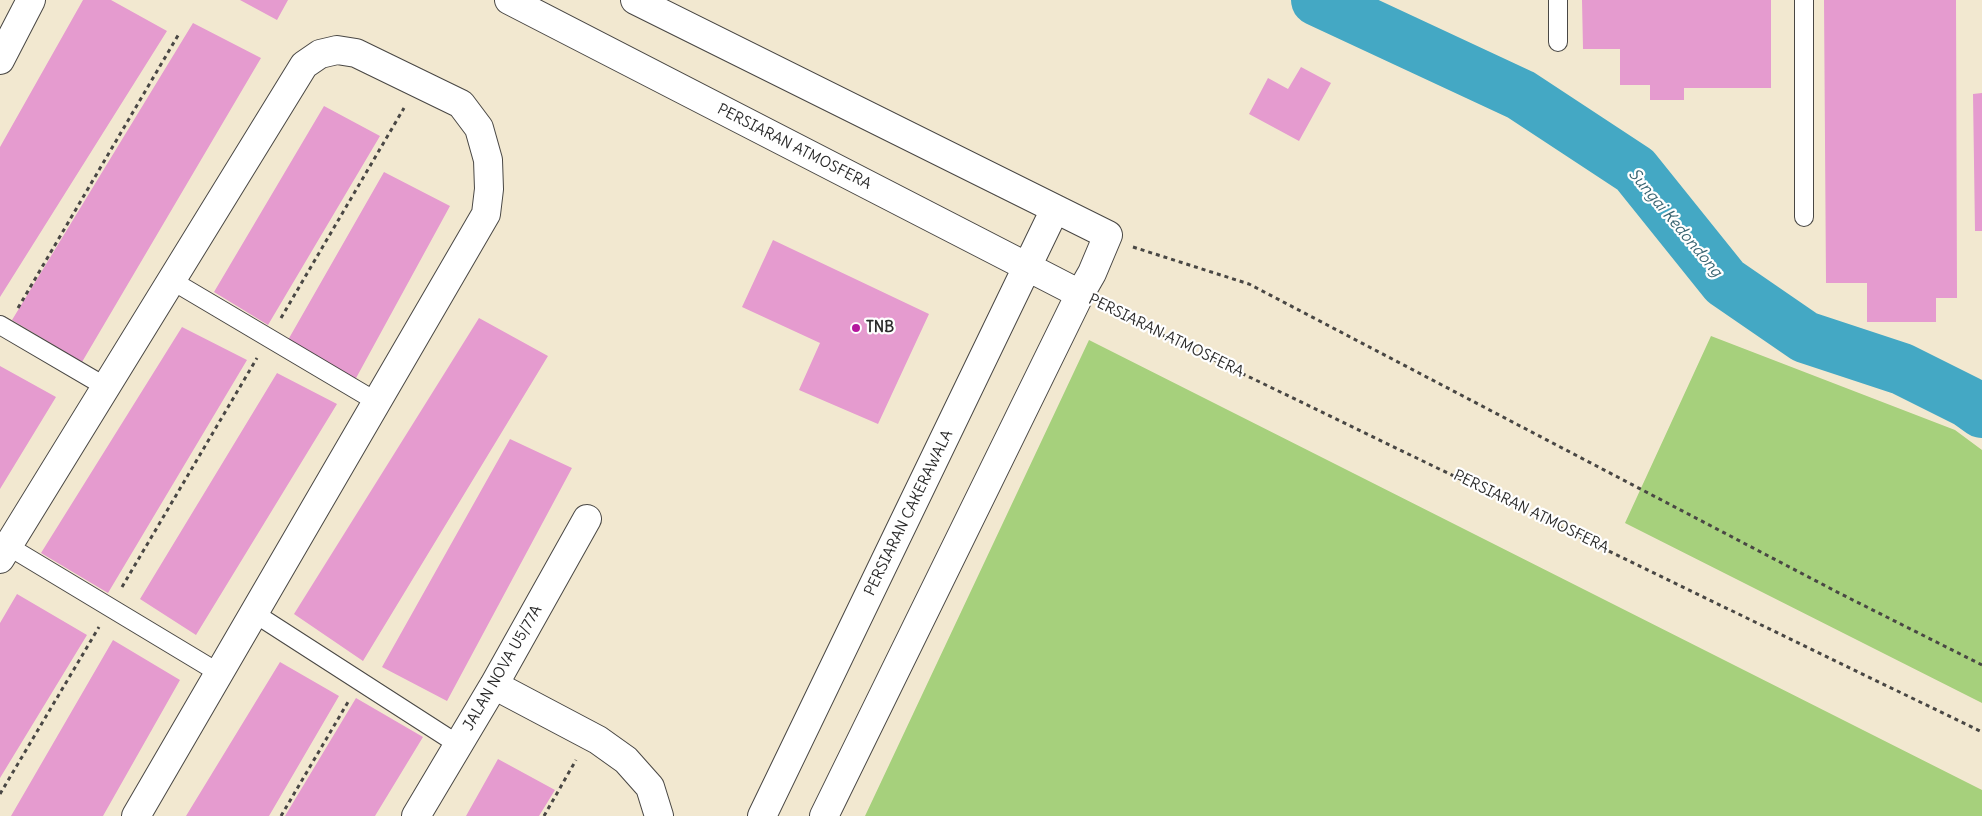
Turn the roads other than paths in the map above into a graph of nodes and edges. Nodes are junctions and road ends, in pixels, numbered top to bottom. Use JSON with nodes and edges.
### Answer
{"nodes":[{"id":1,"x":31,"y":0,"type":"edge"},
{"id":2,"x":509,"y":0,"type":"edge"},
{"id":3,"x":635,"y":0,"type":"edge"},
{"id":4,"x":1558,"y":0,"type":"edge"},
{"id":5,"x":1804,"y":0,"type":"edge"},
{"id":6,"x":1558,"y":42,"type":"dead end"},
{"id":7,"x":0,"y":60,"type":"edge"},
{"id":8,"x":1055,"y":209,"type":"junction"},
{"id":9,"x":1804,"y":217,"type":"dead end"},
{"id":10,"x":1028,"y":267,"type":"junction"},
{"id":11,"x":171,"y":280,"type":"junction"},
{"id":12,"x":1080,"y":294,"type":"junction"},
{"id":13,"x":3,"y":326,"type":"edge"},
{"id":14,"x":106,"y":387,"type":"junction"},
{"id":15,"x":377,"y":402,"type":"junction"},
{"id":16,"x":587,"y":518,"type":"dead end"},
{"id":17,"x":4,"y":553,"type":"edge"},
{"id":18,"x":254,"y":613,"type":"junction"},
{"id":19,"x":219,"y":673,"type":"junction"},
{"id":20,"x":494,"y":685,"type":"junction"},
{"id":21,"x":459,"y":745,"type":"junction"},
{"id":22,"x":136,"y":816,"type":"edge"},
{"id":23,"x":416,"y":816,"type":"edge"},
{"id":24,"x":659,"y":816,"type":"edge"},
{"id":25,"x":762,"y":816,"type":"edge"},
{"id":26,"x":824,"y":816,"type":"edge"}],
"edges":[{"from":1,"to":7,"type":"street"},
{"from":2,"to":10,"type":"street","name":"PERSIARAN ATMOSFERA"},
{"from":3,"to":8,"type":"street"},
{"from":4,"to":6,"type":"lane"},
{"from":5,"to":9,"type":"lane"},
{"from":8,"to":10,"type":"street","name":"PERSIARAN CAKERAWALA"},
{"from":8,"to":12,"type":"street","name":"PERSIARAN ATMOSFERA"},
{"from":10,"to":12,"type":"street","name":"PERSIARAN ATMOSFERA"},
{"from":10,"to":25,"type":"street","name":"PERSIARAN CAKERAWALA"},
{"from":11,"to":14,"type":"street"},
{"from":11,"to":15,"type":"lane"},
{"from":11,"to":15,"type":"street"},
{"from":12,"to":26,"type":"street"},
{"from":13,"to":14,"type":"lane"},
{"from":14,"to":17,"type":"street"},
{"from":15,"to":18,"type":"street"},
{"from":16,"to":20,"type":"street","name":"JALAN NOVA U5/77A"},
{"from":17,"to":19,"type":"lane"},
{"from":18,"to":19,"type":"street"},
{"from":18,"to":21,"type":"lane"},
{"from":19,"to":22,"type":"street"},
{"from":20,"to":21,"type":"street","name":"JALAN NOVA U5/77A"},
{"from":20,"to":24,"type":"street"},
{"from":21,"to":23,"type":"street","name":"JALAN NOVA U5/77A"}]}
